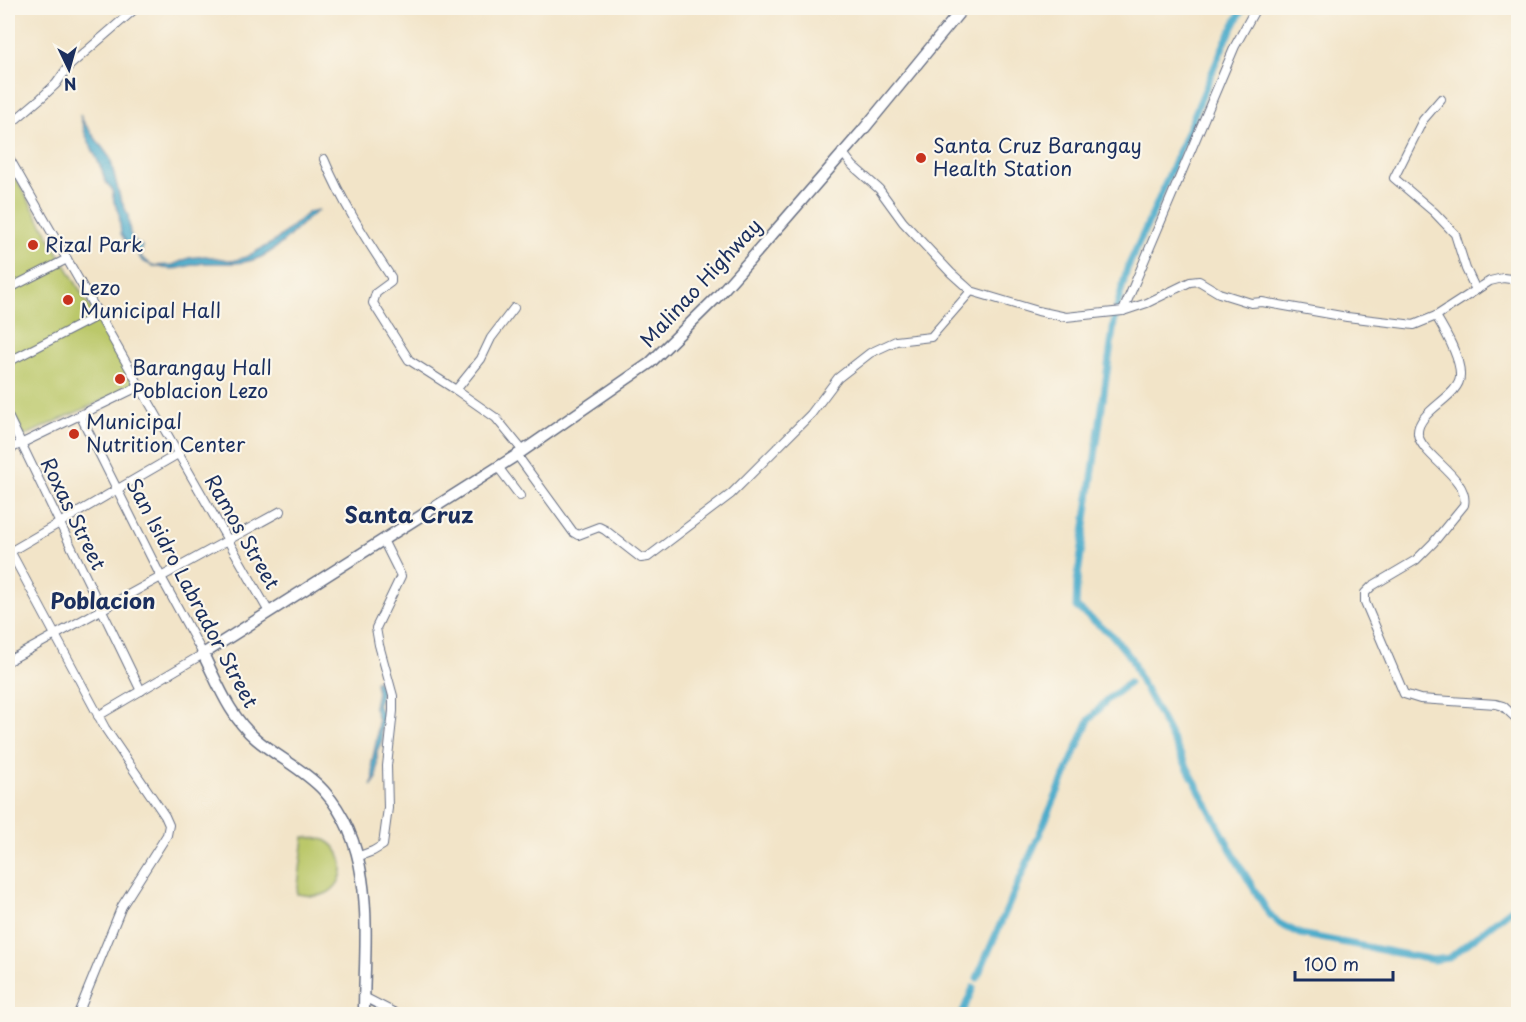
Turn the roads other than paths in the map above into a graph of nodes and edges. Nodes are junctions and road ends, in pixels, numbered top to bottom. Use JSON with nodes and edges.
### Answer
{"nodes":[{"id":1,"x":136,"y":8,"type":"edge"},
{"id":2,"x":963,"y":8,"type":"edge"},
{"id":3,"x":1256,"y":8,"type":"edge"},
{"id":4,"x":1441,"y":99,"type":"dead end"},
{"id":5,"x":8,"y":126,"type":"edge"},
{"id":6,"x":842,"y":152,"type":"junction"},
{"id":7,"x":8,"y":156,"type":"edge"},
{"id":8,"x":324,"y":159,"type":"dead end"},
{"id":9,"x":67,"y":259,"type":"junction"},
{"id":10,"x":1518,"y":280,"type":"edge"},
{"id":11,"x":8,"y":289,"type":"edge"},
{"id":12,"x":1476,"y":290,"type":"junction"},
{"id":13,"x":970,"y":291,"type":"junction"},
{"id":14,"x":514,"y":308,"type":"dead end"},
{"id":15,"x":1123,"y":311,"type":"junction"},
{"id":16,"x":99,"y":315,"type":"junction"},
{"id":17,"x":1436,"y":316,"type":"junction"},
{"id":18,"x":8,"y":362,"type":"edge"},
{"id":19,"x":140,"y":386,"type":"junction"},
{"id":20,"x":456,"y":390,"type":"junction"},
{"id":21,"x":80,"y":415,"type":"junction"},
{"id":22,"x":8,"y":416,"type":"edge"},
{"id":23,"x":21,"y":444,"type":"junction"},
{"id":24,"x":8,"y":450,"type":"edge"},
{"id":25,"x":520,"y":453,"type":"junction"},
{"id":26,"x":178,"y":454,"type":"junction"},
{"id":27,"x":498,"y":467,"type":"junction"},
{"id":28,"x":117,"y":490,"type":"junction"},
{"id":29,"x":520,"y":496,"type":"dead end"},
{"id":30,"x":281,"y":511,"type":"dead end"},
{"id":31,"x":60,"y":523,"type":"junction"},
{"id":32,"x":383,"y":540,"type":"junction"},
{"id":33,"x":228,"y":541,"type":"junction"},
{"id":34,"x":8,"y":550,"type":"edge"},
{"id":35,"x":161,"y":577,"type":"junction"},
{"id":36,"x":102,"y":609,"type":"junction"},
{"id":37,"x":269,"y":612,"type":"junction"},
{"id":38,"x":55,"y":635,"type":"junction"},
{"id":39,"x":203,"y":654,"type":"junction"},
{"id":40,"x":8,"y":661,"type":"edge"},
{"id":41,"x":141,"y":691,"type":"junction"},
{"id":42,"x":99,"y":716,"type":"junction"},
{"id":43,"x":1518,"y":720,"type":"edge"},
{"id":44,"x":357,"y":857,"type":"junction"},
{"id":45,"x":364,"y":997,"type":"junction"},
{"id":46,"x":78,"y":1014,"type":"edge"},
{"id":47,"x":364,"y":1014,"type":"edge"},
{"id":48,"x":397,"y":1014,"type":"edge"}],
"edges":[{"from":1,"to":5,"type":"street"},
{"from":2,"to":6,"type":"main road","name":"Malinao Highway"},
{"from":3,"to":15,"type":"street"},
{"from":4,"to":12,"type":"street"},
{"from":6,"to":13,"type":"street"},
{"from":6,"to":25,"type":"main road","name":"Malinao Highway"},
{"from":7,"to":9,"type":"street","name":"Ramos Street"},
{"from":8,"to":20,"type":"street"},
{"from":9,"to":11,"type":"street"},
{"from":9,"to":16,"type":"street","name":"Ramos Street"},
{"from":10,"to":12,"type":"street"},
{"from":12,"to":17,"type":"street"},
{"from":13,"to":15,"type":"street"},
{"from":13,"to":25,"type":"street"},
{"from":14,"to":20,"type":"street"},
{"from":15,"to":17,"type":"street"},
{"from":16,"to":18,"type":"street"},
{"from":16,"to":19,"type":"street","name":"Ramos Street"},
{"from":17,"to":43,"type":"street"},
{"from":19,"to":21,"type":"street"},
{"from":19,"to":26,"type":"street","name":"Ramos Street"},
{"from":20,"to":25,"type":"street"},
{"from":21,"to":23,"type":"street"},
{"from":21,"to":28,"type":"street","name":"San Isidro Labrador Street"},
{"from":22,"to":23,"type":"street","name":"Roxas Street"},
{"from":23,"to":24,"type":"street"},
{"from":23,"to":31,"type":"street","name":"Roxas Street"},
{"from":25,"to":27,"type":"main road","name":"Malinao Highway"},
{"from":26,"to":28,"type":"street"},
{"from":26,"to":33,"type":"street","name":"Ramos Street"},
{"from":27,"to":29,"type":"street"},
{"from":27,"to":32,"type":"main road","name":"Malinao Highway"},
{"from":28,"to":31,"type":"street"},
{"from":28,"to":35,"type":"street","name":"San Isidro Labrador Street"},
{"from":30,"to":33,"type":"street"},
{"from":31,"to":34,"type":"street"},
{"from":31,"to":36,"type":"street","name":"Roxas Street"},
{"from":32,"to":37,"type":"main road","name":"Malinao Highway"},
{"from":32,"to":44,"type":"street"},
{"from":33,"to":35,"type":"street"},
{"from":33,"to":37,"type":"street","name":"Ramos Street"},
{"from":34,"to":38,"type":"street"},
{"from":35,"to":36,"type":"street"},
{"from":35,"to":39,"type":"street","name":"San Isidro Labrador Street"},
{"from":36,"to":38,"type":"street"},
{"from":36,"to":41,"type":"street","name":"Roxas Street"},
{"from":37,"to":39,"type":"main road","name":"Malinao Highway"},
{"from":38,"to":40,"type":"street"},
{"from":38,"to":42,"type":"street"},
{"from":39,"to":41,"type":"street"},
{"from":39,"to":44,"type":"main road","name":"San Isidro Labrador Street"},
{"from":41,"to":42,"type":"street"},
{"from":42,"to":46,"type":"street"},
{"from":44,"to":45,"type":"main road","name":"San Isidro Labrador Street"},
{"from":45,"to":47,"type":"main road","name":"San Isidro Labrador Street"},
{"from":45,"to":48,"type":"street"}]}
